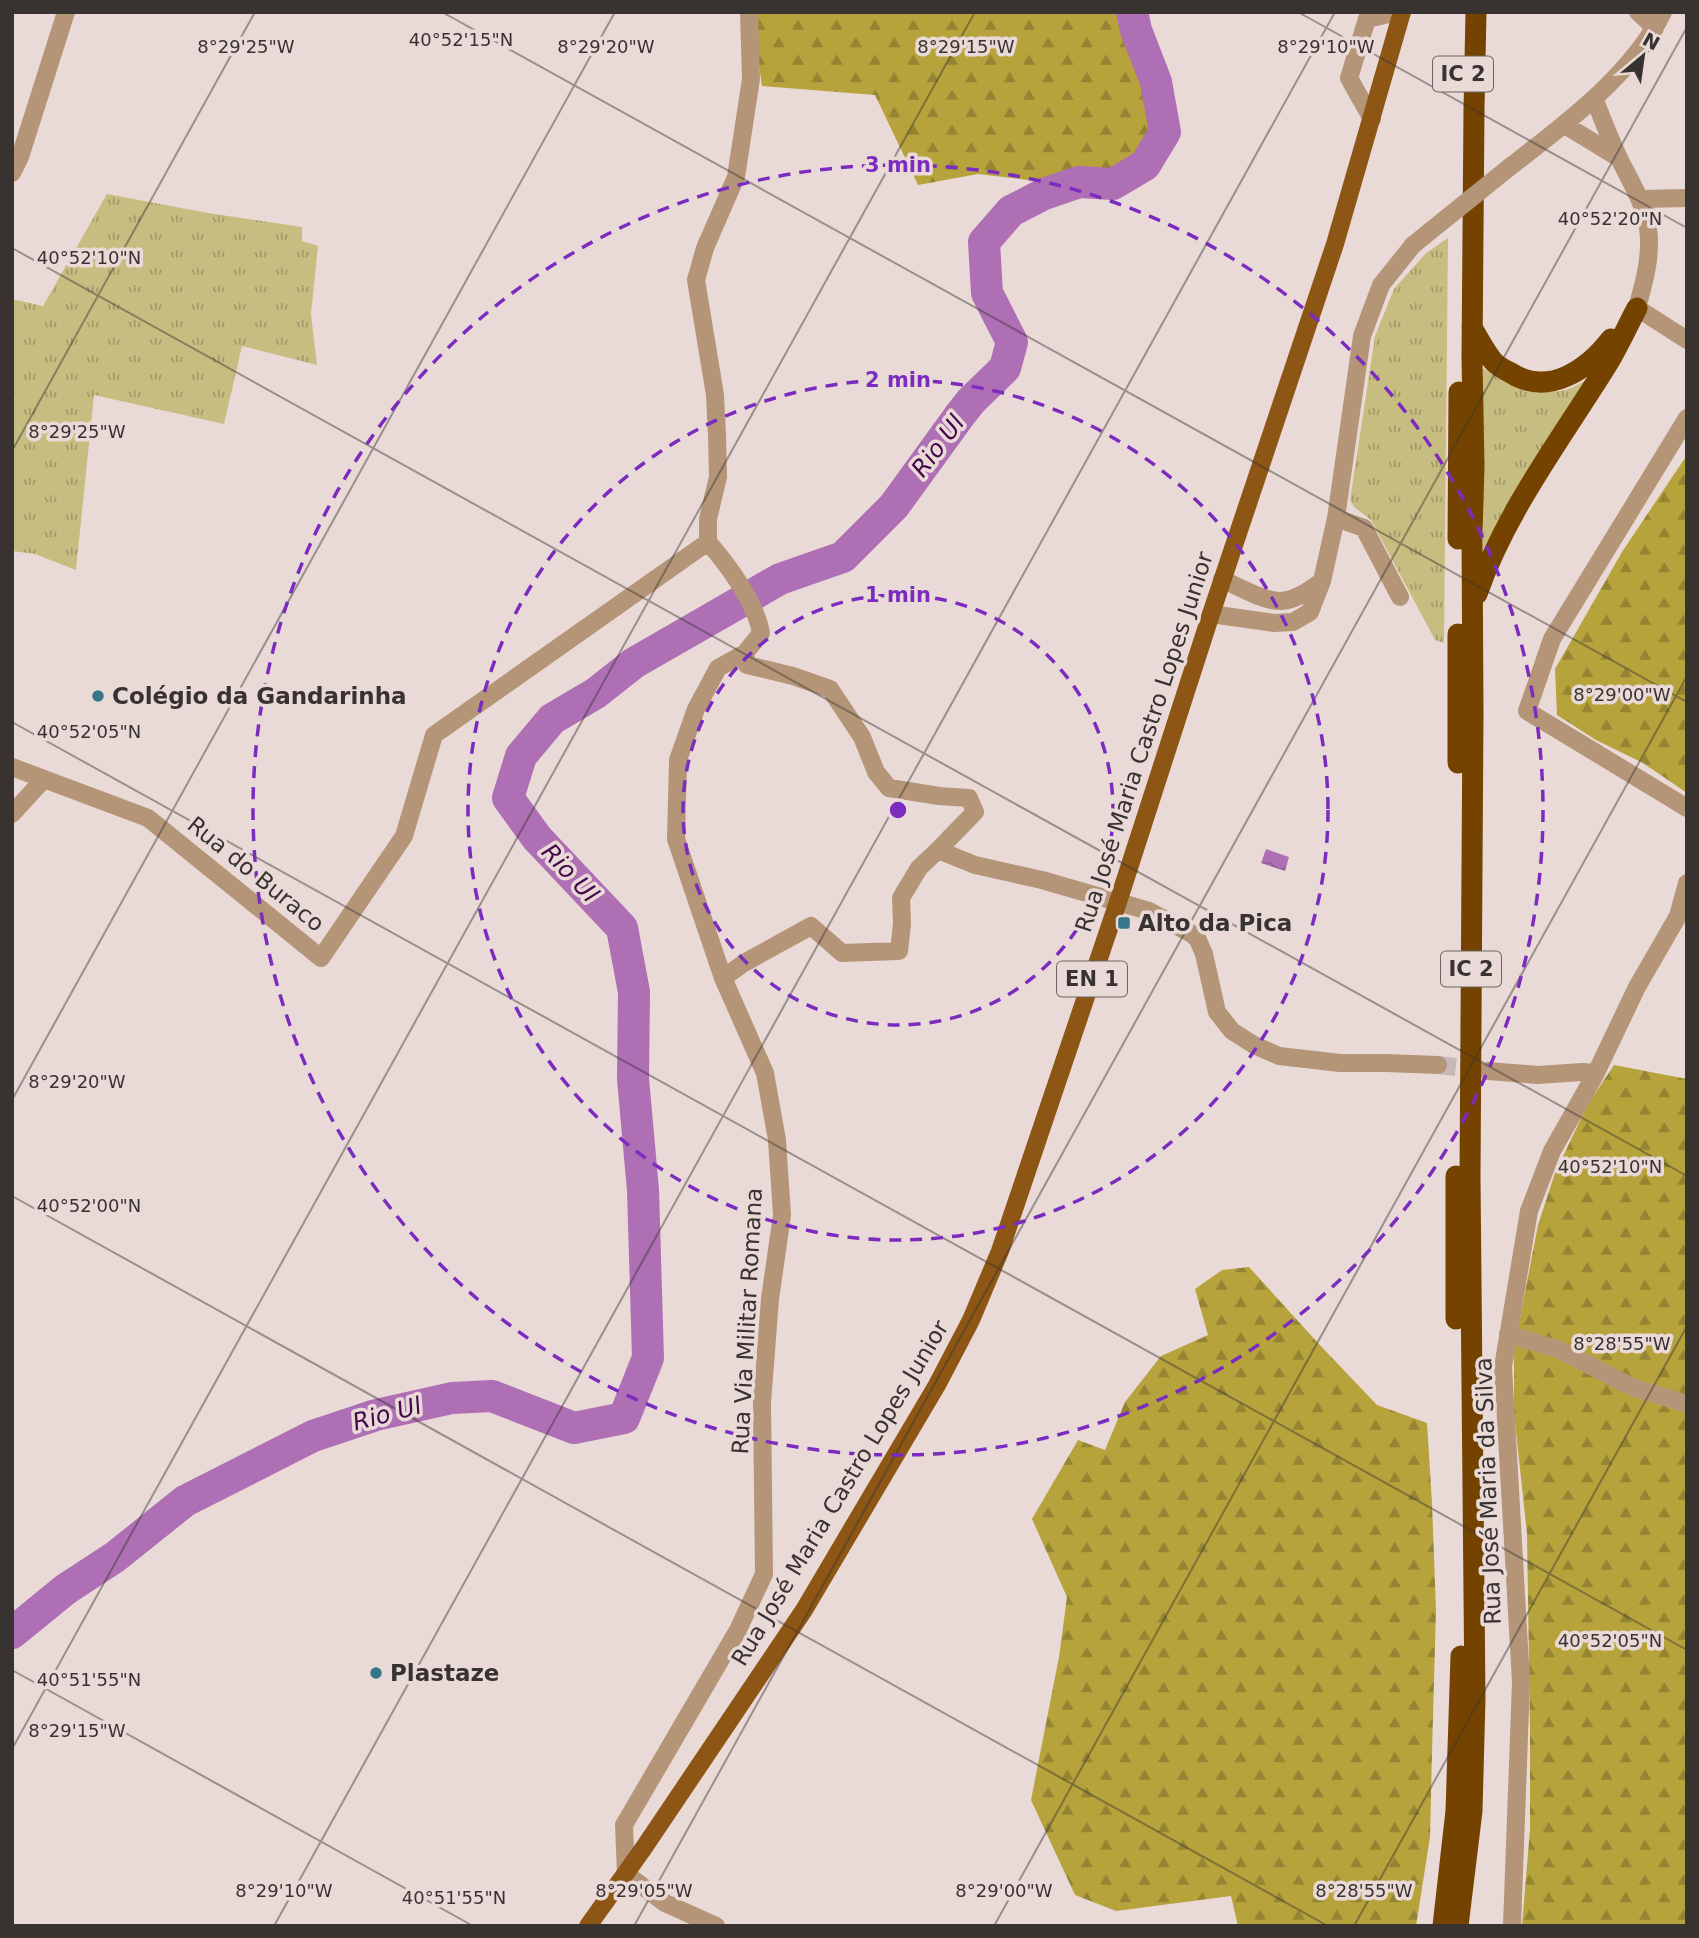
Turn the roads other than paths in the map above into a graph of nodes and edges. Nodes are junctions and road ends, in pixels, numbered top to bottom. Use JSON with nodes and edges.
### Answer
{"nodes":[{"id":1,"x":66,"y":12,"type":"edge"},
{"id":2,"x":749,"y":12,"type":"edge"},
{"id":3,"x":1400,"y":12,"type":"edge"},
{"id":4,"x":1465,"y":12,"type":"edge"},
{"id":5,"x":1476,"y":12,"type":"edge"},
{"id":6,"x":1638,"y":12,"type":"edge"},
{"id":7,"x":1659,"y":20,"type":"edge"},
{"id":8,"x":1594,"y":98,"type":"junction"},
{"id":9,"x":1372,"y":119,"type":"junction"},
{"id":10,"x":1565,"y":125,"type":"junction"},
{"id":11,"x":1619,"y":158,"type":"junction"},
{"id":12,"x":15,"y":162,"type":"edge"},
{"id":13,"x":1687,"y":198,"type":"edge"},
{"id":14,"x":1641,"y":200,"type":"junction"},
{"id":15,"x":1637,"y":308,"type":"junction"},
{"id":16,"x":1472,"y":328,"type":"junction"},
{"id":17,"x":1687,"y":340,"type":"edge"},
{"id":18,"x":1687,"y":418,"type":"edge"},
{"id":19,"x":1336,"y":518,"type":"junction"},
{"id":20,"x":708,"y":542,"type":"junction"},
{"id":21,"x":1222,"y":579,"type":"junction"},
{"id":22,"x":1322,"y":581,"type":"junction"},
{"id":23,"x":1400,"y":597,"type":"dead end"},
{"id":24,"x":1472,"y":609,"type":"junction"},
{"id":25,"x":1211,"y":614,"type":"junction"},
{"id":26,"x":745,"y":653,"type":"junction"},
{"id":27,"x":12,"y":767,"type":"edge"},
{"id":28,"x":43,"y":780,"type":"junction"},
{"id":29,"x":1687,"y":808,"type":"edge"},
{"id":30,"x":12,"y":814,"type":"edge"},
{"id":31,"x":938,"y":850,"type":"junction"},
{"id":32,"x":1687,"y":883,"type":"edge"},
{"id":33,"x":1118,"y":902,"type":"junction"},
{"id":34,"x":723,"y":978,"type":"junction"},
{"id":35,"x":1438,"y":1065,"type":"tunnel mouth"},
{"id":36,"x":1488,"y":1071,"type":"tunnel mouth"},
{"id":37,"x":1596,"y":1073,"type":"junction"},
{"id":38,"x":1508,"y":1334,"type":"junction"},
{"id":39,"x":1687,"y":1404,"type":"edge"},
{"id":40,"x":626,"y":1874,"type":"junction"},
{"id":41,"x":588,"y":1926,"type":"edge"},
{"id":42,"x":716,"y":1926,"type":"edge"},
{"id":43,"x":1443,"y":1926,"type":"edge"},
{"id":44,"x":1458,"y":1926,"type":"edge"},
{"id":45,"x":1512,"y":1926,"type":"edge"}],
"edges":[{"from":1,"to":12,"type":"street"},
{"from":2,"to":20,"type":"street"},
{"from":3,"to":9,"type":"main road","name":"Rua José Maria Castro Lopes Junior","number":"EN 1"},
{"from":3,"to":9,"type":"street"},
{"from":4,"to":43,"type":"highway","number":"IC 2"},
{"from":5,"to":16,"type":"highway","number":"IC 2"},
{"from":6,"to":7,"type":"street"},
{"from":7,"to":8,"type":"street"},
{"from":8,"to":10,"type":"street"},
{"from":8,"to":11,"type":"street"},
{"from":9,"to":21,"type":"main road","name":"Rua José Maria Castro Lopes Junior","number":"EN 1"},
{"from":10,"to":11,"type":"street"},
{"from":10,"to":19,"type":"street","bridge":true},
{"from":11,"to":14,"type":"street"},
{"from":13,"to":14,"type":"street"},
{"from":14,"to":15,"type":"street"},
{"from":15,"to":16,"type":"highway"},
{"from":15,"to":17,"type":"street"},
{"from":15,"to":24,"type":"highway"},
{"from":16,"to":24,"type":"highway","number":"IC 2"},
{"from":18,"to":29,"type":"street"},
{"from":19,"to":22,"type":"street"},
{"from":19,"to":23,"type":"street"},
{"from":20,"to":26,"type":"street"},
{"from":20,"to":28,"type":"street","name":"Rua do Buraco"},
{"from":21,"to":22,"type":"street"},
{"from":21,"to":25,"type":"main road","name":"Rua José Maria Castro Lopes Junior","number":"EN 1"},
{"from":22,"to":25,"type":"street"},
{"from":24,"to":44,"type":"highway","number":"IC 2"},
{"from":25,"to":33,"type":"main road","name":"Rua José Maria Castro Lopes Junior","number":"EN 1"},
{"from":26,"to":31,"type":"street"},
{"from":26,"to":34,"type":"street","name":"Rua Via Militar Romana"},
{"from":27,"to":28,"type":"street"},
{"from":28,"to":30,"type":"street"},
{"from":31,"to":33,"type":"street"},
{"from":31,"to":34,"type":"street"},
{"from":32,"to":37,"type":"street","name":"Rua José Maria da Silva"},
{"from":33,"to":35,"type":"street"},
{"from":33,"to":40,"type":"main road","name":"Rua José Maria Castro Lopes Junior","number":"EN 1"},
{"from":34,"to":40,"type":"street","name":"Rua Via Militar Romana"},
{"from":36,"to":37,"type":"street"},
{"from":37,"to":38,"type":"street","name":"Rua José Maria da Silva"},
{"from":38,"to":39,"type":"street"},
{"from":38,"to":45,"type":"street","name":"Rua José Maria da Silva"},
{"from":40,"to":41,"type":"main road","name":"Rua José Maria Castro Lopes Junior","number":"EN 1"},
{"from":40,"to":42,"type":"street"}]}
